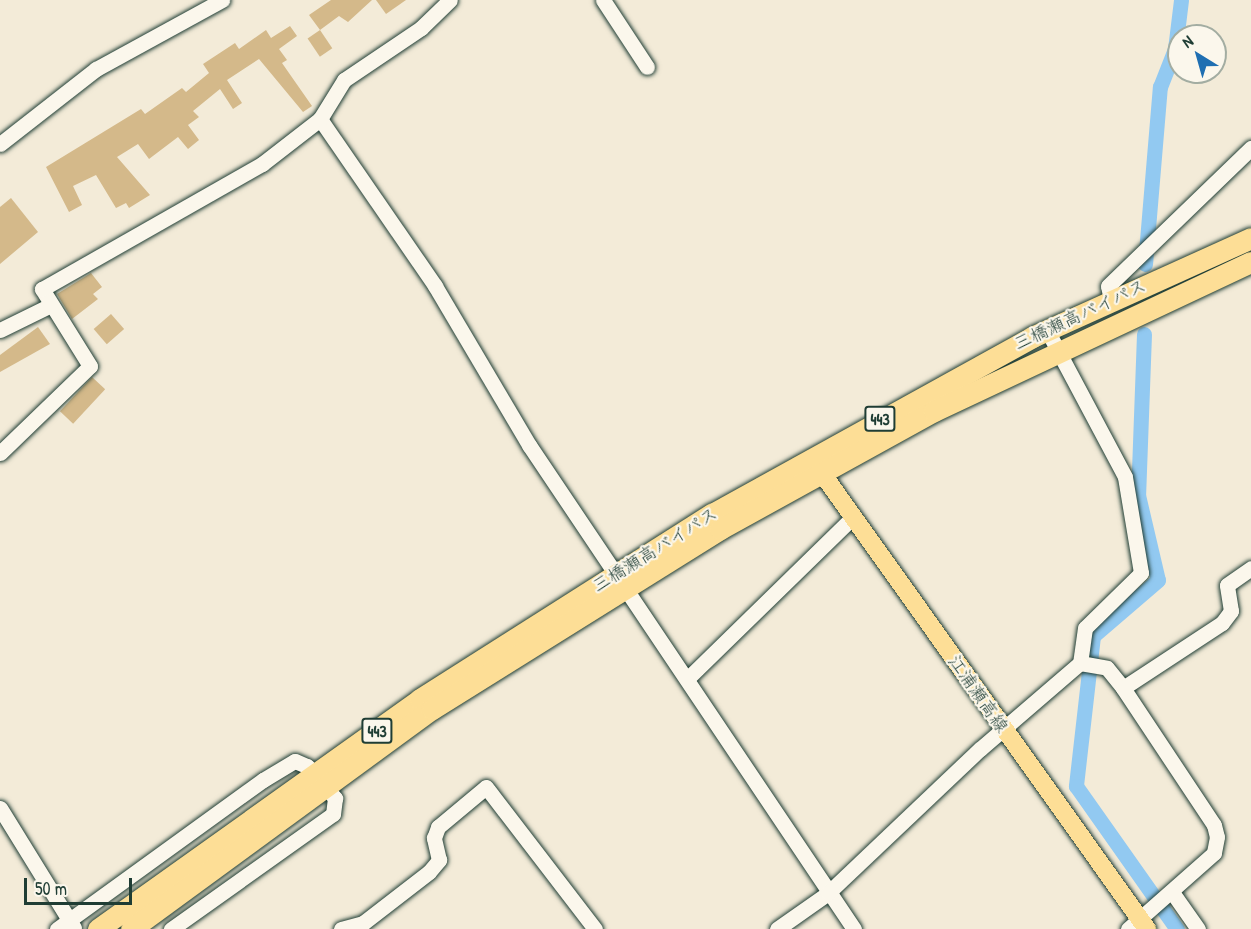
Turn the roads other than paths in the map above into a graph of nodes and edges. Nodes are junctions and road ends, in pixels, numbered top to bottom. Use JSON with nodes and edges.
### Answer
{"nodes":[{"id":1,"x":222,"y":0,"type":"edge"},
{"id":2,"x":450,"y":0,"type":"edge"},
{"id":3,"x":603,"y":0,"type":"edge"},
{"id":4,"x":647,"y":67,"type":"dead end"},
{"id":5,"x":320,"y":119,"type":"junction"},
{"id":6,"x":0,"y":144,"type":"edge"},
{"id":7,"x":1251,"y":148,"type":"edge"},
{"id":8,"x":1251,"y":238,"type":"edge"},
{"id":9,"x":1251,"y":262,"type":"edge"},
{"id":10,"x":1111,"y":300,"type":"junction"},
{"id":11,"x":50,"y":306,"type":"junction"},
{"id":12,"x":0,"y":330,"type":"edge"},
{"id":13,"x":1047,"y":330,"type":"junction"},
{"id":14,"x":1054,"y":351,"type":"junction"},
{"id":15,"x":0,"y":453,"type":"edge"},
{"id":16,"x":816,"y":464,"type":"junction"},
{"id":17,"x":853,"y":517,"type":"junction"},
{"id":18,"x":1251,"y":568,"type":"edge"},
{"id":19,"x":621,"y":580,"type":"junction"},
{"id":20,"x":1088,"y":663,"type":"junction"},
{"id":21,"x":687,"y":679,"type":"junction"},
{"id":22,"x":1124,"y":688,"type":"junction"},
{"id":23,"x":1002,"y":730,"type":"junction"},
{"id":24,"x":322,"y":782,"type":"junction"},
{"id":25,"x":0,"y":808,"type":"edge"},
{"id":26,"x":238,"y":842,"type":"junction"},
{"id":27,"x":1172,"y":892,"type":"junction"},
{"id":28,"x":828,"y":893,"type":"junction"},
{"id":29,"x":1138,"y":925,"type":"edge"},
{"id":30,"x":67,"y":926,"type":"edge"},
{"id":31,"x":98,"y":929,"type":"edge"},
{"id":32,"x":131,"y":929,"type":"edge"},
{"id":33,"x":171,"y":929,"type":"edge"},
{"id":34,"x":341,"y":929,"type":"edge"},
{"id":35,"x":595,"y":929,"type":"edge"},
{"id":36,"x":777,"y":929,"type":"edge"},
{"id":37,"x":854,"y":929,"type":"edge"},
{"id":38,"x":1198,"y":929,"type":"edge"}],
"edges":[{"from":1,"to":6,"type":"street"},
{"from":2,"to":5,"type":"street"},
{"from":3,"to":4,"type":"street"},
{"from":5,"to":11,"type":"street"},
{"from":5,"to":19,"type":"street"},
{"from":7,"to":10,"type":"street"},
{"from":8,"to":10,"type":"highway","name":"三橋瀬高バイパス","number":"443"},
{"from":9,"to":14,"type":"highway","name":"三橋瀬高バイパス","number":"443"},
{"from":10,"to":13,"type":"highway","name":"三橋瀬高バイパス","number":"443"},
{"from":11,"to":12,"type":"street"},
{"from":11,"to":15,"type":"street"},
{"from":13,"to":14,"type":"street"},
{"from":13,"to":16,"type":"highway","name":"三橋瀬高バイパス","number":"443"},
{"from":14,"to":16,"type":"highway","name":"三橋瀬高バイパス","number":"443"},
{"from":14,"to":20,"type":"street"},
{"from":16,"to":17,"type":"main road","name":"江浦瀬高線"},
{"from":16,"to":19,"type":"highway","name":"三橋瀬高バイパス","number":"443"},
{"from":17,"to":21,"type":"street"},
{"from":17,"to":23,"type":"main road","name":"江浦瀬高線"},
{"from":18,"to":22,"type":"street"},
{"from":19,"to":21,"type":"street"},
{"from":19,"to":24,"type":"highway","name":"三橋瀬高バイパス","number":"443"},
{"from":20,"to":22,"type":"street"},
{"from":20,"to":23,"type":"street"},
{"from":21,"to":28,"type":"street"},
{"from":22,"to":27,"type":"street"},
{"from":23,"to":28,"type":"street"},
{"from":23,"to":29,"type":"main road","name":"江浦瀬高線"},
{"from":24,"to":26,"type":"highway","name":"三橋瀬高バイパス","number":"443"},
{"from":24,"to":30,"type":"street"},
{"from":24,"to":33,"type":"street"},
{"from":25,"to":30,"type":"street"},
{"from":26,"to":31,"type":"highway","name":"三橋瀬高バイパス","number":"443"},
{"from":26,"to":32,"type":"highway","name":"三橋瀬高バイパス","number":"443"},
{"from":27,"to":29,"type":"street"},
{"from":27,"to":38,"type":"street"},
{"from":28,"to":36,"type":"street"},
{"from":28,"to":37,"type":"street"},
{"from":34,"to":35,"type":"street"}]}
